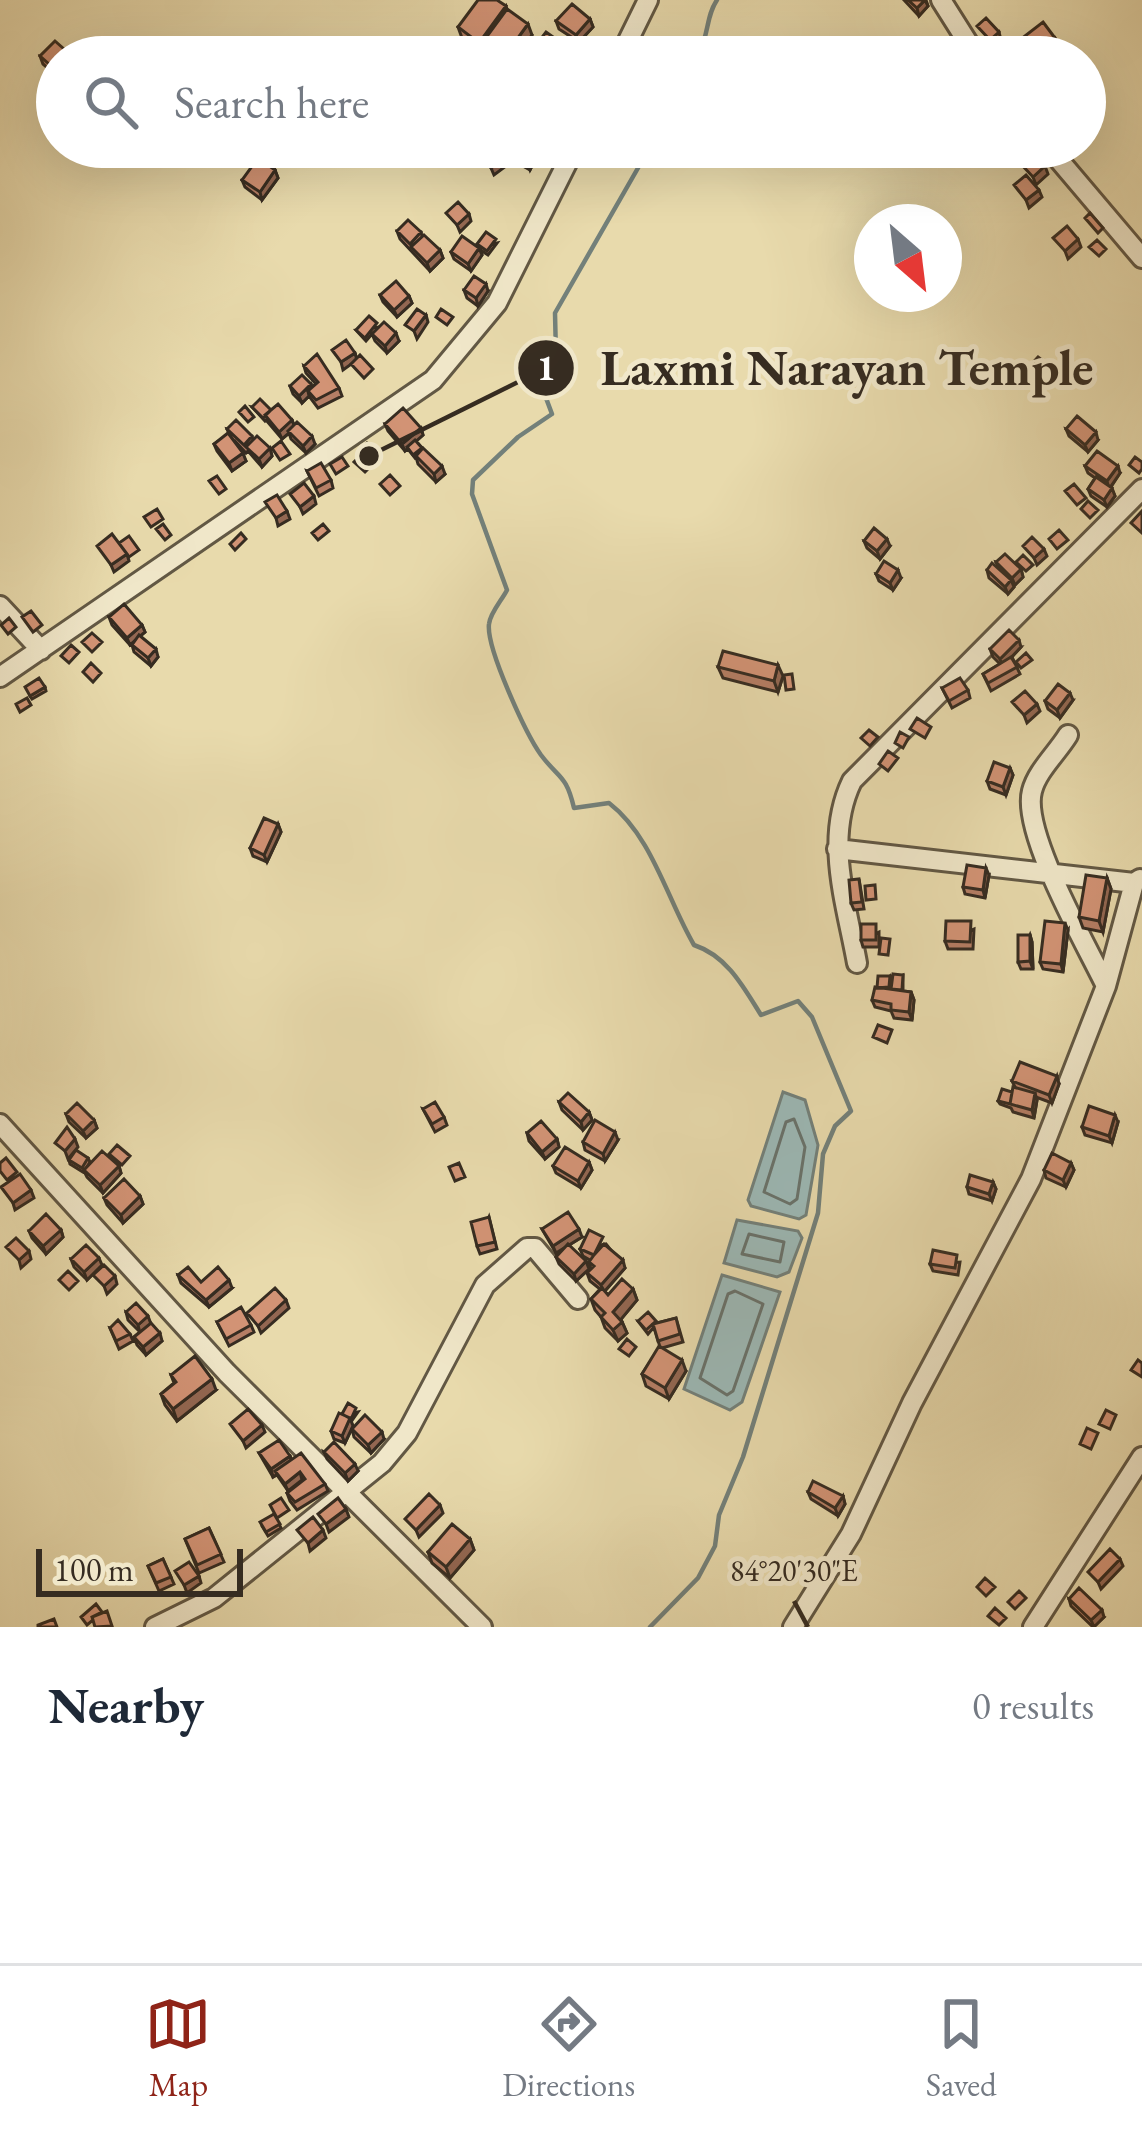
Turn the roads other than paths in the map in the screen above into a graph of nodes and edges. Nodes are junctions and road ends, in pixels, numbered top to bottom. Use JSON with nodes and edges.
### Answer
{"nodes":[{"id":1,"x":648,"y":0,"type":"edge"},
{"id":2,"x":941,"y":0,"type":"edge"},
{"id":3,"x":630,"y":36,"type":"edge"},
{"id":4,"x":964,"y":36,"type":"edge"},
{"id":5,"x":564,"y":168,"type":"edge"},
{"id":6,"x":1066,"y":168,"type":"edge"},
{"id":7,"x":1142,"y":258,"type":"edge"},
{"id":8,"x":1142,"y":490,"type":"edge"},
{"id":9,"x":0,"y":606,"type":"edge"},
{"id":10,"x":41,"y":650,"type":"junction"},
{"id":11,"x":0,"y":677,"type":"edge"},
{"id":12,"x":1068,"y":735,"type":"dead end"},
{"id":13,"x":837,"y":849,"type":"junction"},
{"id":14,"x":1050,"y":872,"type":"junction"},
{"id":15,"x":1138,"y":881,"type":"edge"},
{"id":16,"x":857,"y":963,"type":"dead end"},
{"id":17,"x":1106,"y":986,"type":"junction"},
{"id":18,"x":0,"y":1124,"type":"edge"},
{"id":19,"x":578,"y":1299,"type":"dead end"},
{"id":20,"x":1142,"y":1457,"type":"edge"},
{"id":21,"x":348,"y":1495,"type":"junction"},
{"id":22,"x":155,"y":1627,"type":"edge"},
{"id":23,"x":482,"y":1627,"type":"edge"},
{"id":24,"x":793,"y":1627,"type":"edge"},
{"id":25,"x":1034,"y":1627,"type":"edge"}],
"edges":[{"from":1,"to":3,"type":"street"},
{"from":2,"to":4,"type":"street"},
{"from":5,"to":10,"type":"street"},
{"from":6,"to":7,"type":"street"},
{"from":8,"to":13,"type":"street"},
{"from":9,"to":10,"type":"street"},
{"from":10,"to":11,"type":"street"},
{"from":12,"to":14,"type":"street"},
{"from":13,"to":14,"type":"street"},
{"from":13,"to":16,"type":"street"},
{"from":14,"to":15,"type":"street"},
{"from":14,"to":17,"type":"street"},
{"from":15,"to":17,"type":"street"},
{"from":17,"to":24,"type":"street"},
{"from":18,"to":21,"type":"street"},
{"from":19,"to":21,"type":"street"},
{"from":20,"to":25,"type":"street"},
{"from":21,"to":22,"type":"street"},
{"from":21,"to":23,"type":"street"}]}
